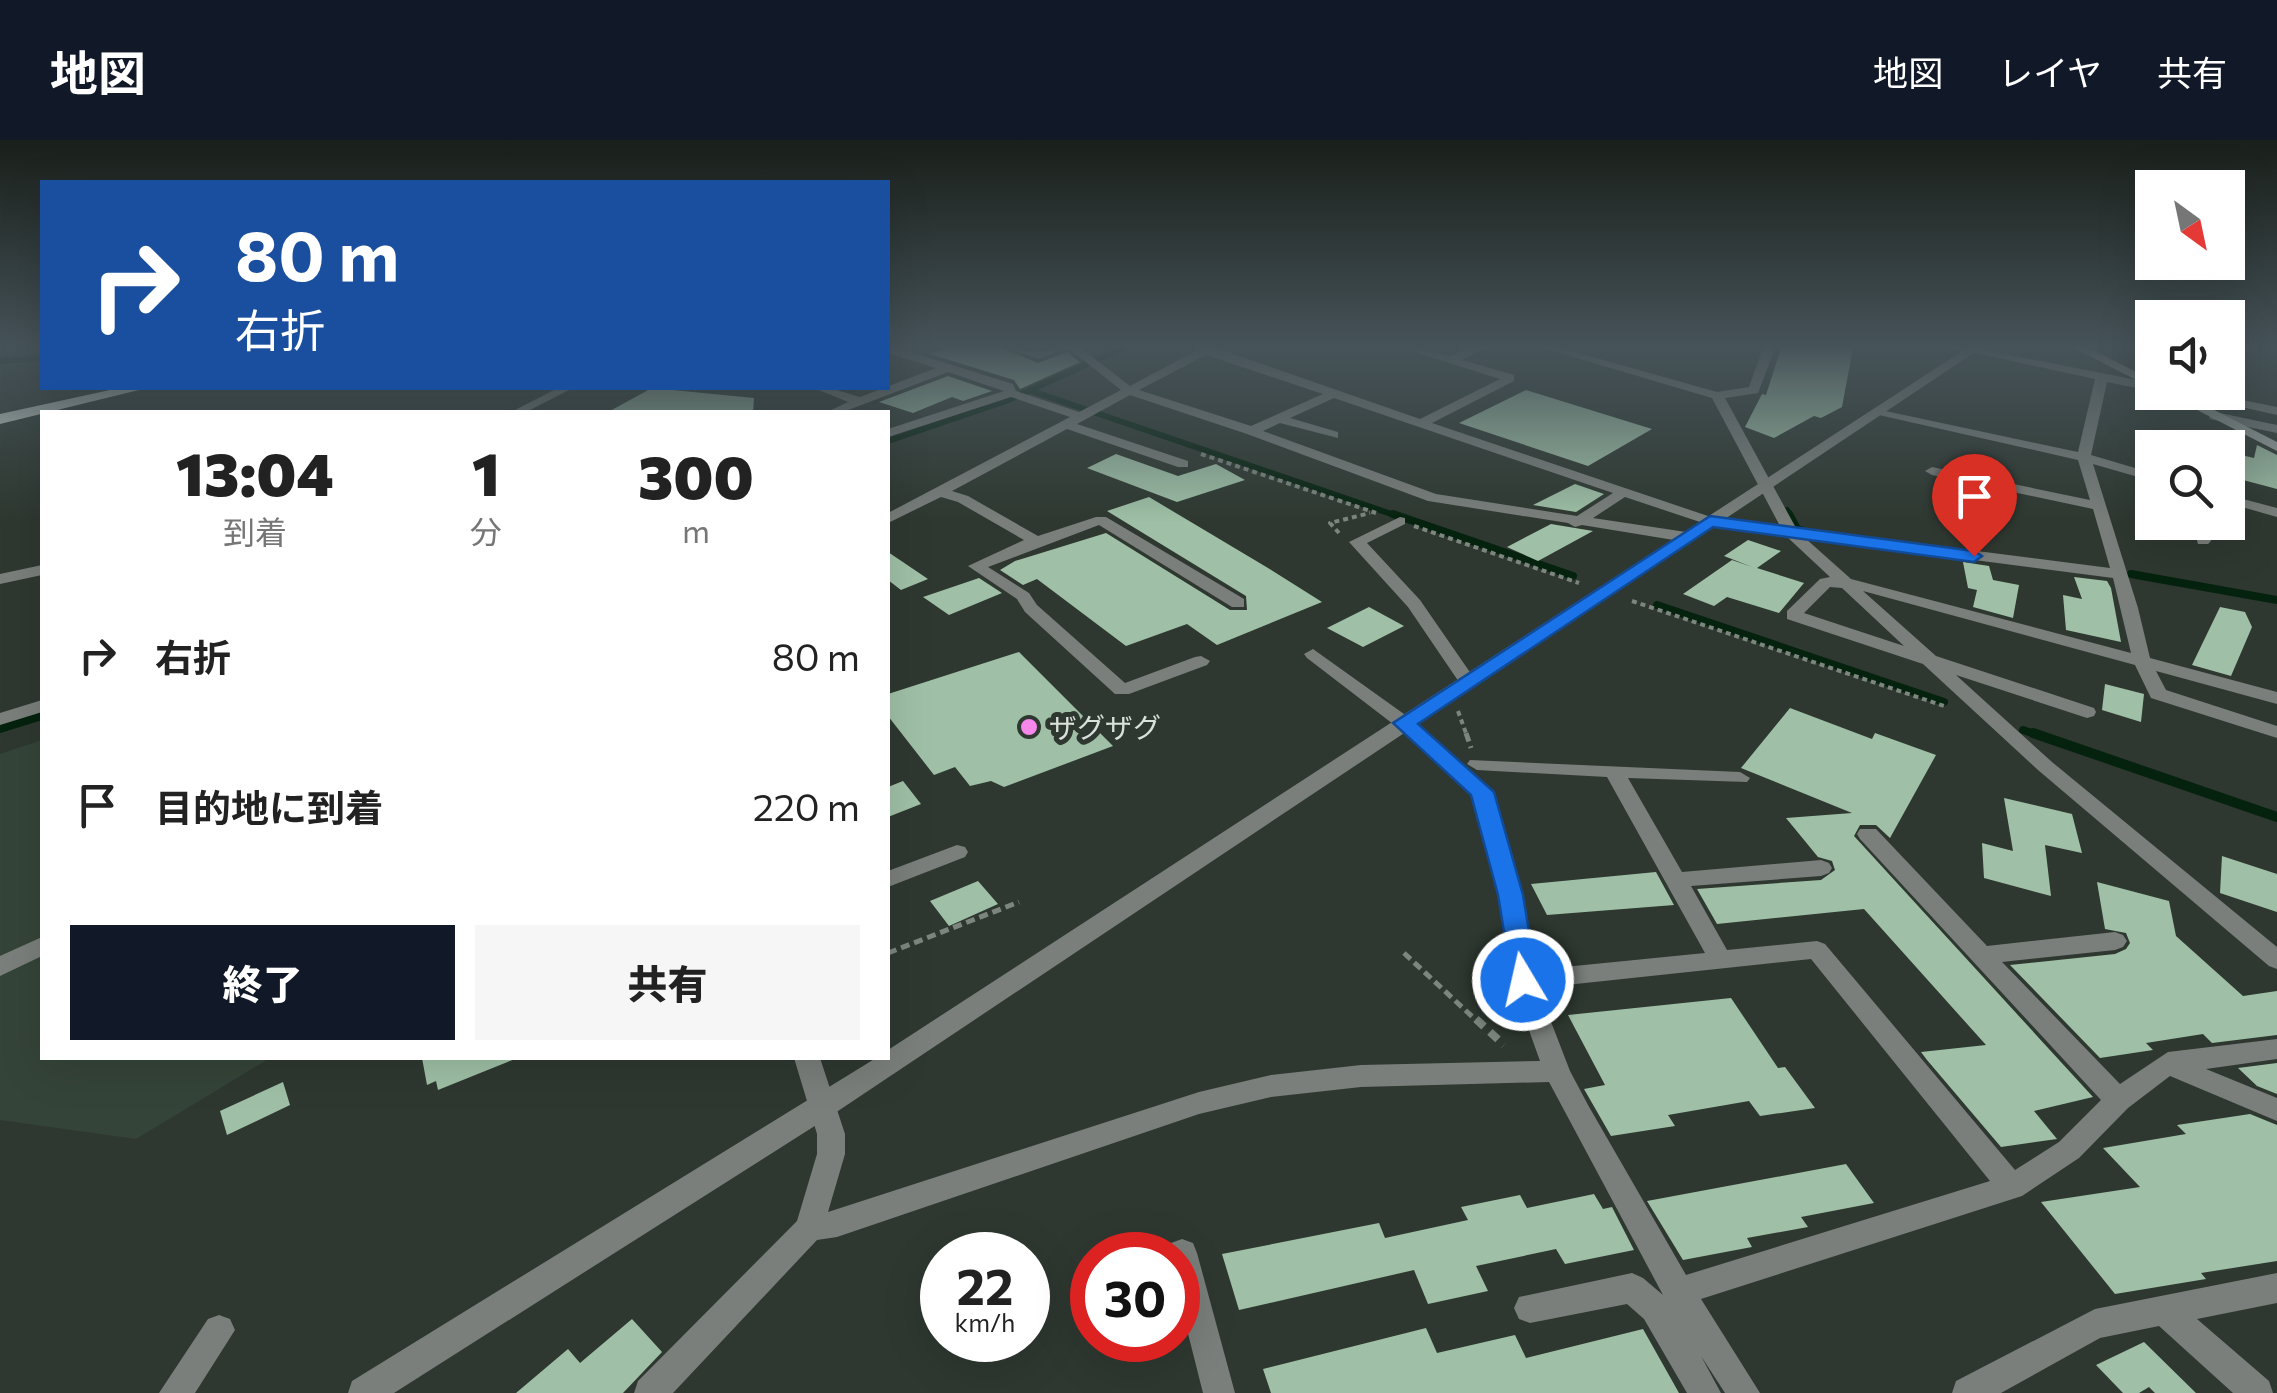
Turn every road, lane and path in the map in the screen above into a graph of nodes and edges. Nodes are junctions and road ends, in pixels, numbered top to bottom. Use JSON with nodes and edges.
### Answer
{"nodes":[{"id":1,"x":970,"y":406,"type":"edge"},
{"id":2,"x":1051,"y":406,"type":"edge"},
{"id":3,"x":1101,"y":406,"type":"edge"},
{"id":4,"x":1177,"y":406,"type":"edge"},
{"id":5,"x":1306,"y":406,"type":"edge"},
{"id":6,"x":1377,"y":406,"type":"edge"},
{"id":7,"x":1454,"y":406,"type":"edge"},
{"id":8,"x":1723,"y":406,"type":"edge"},
{"id":9,"x":1885,"y":406,"type":"edge"},
{"id":10,"x":2095,"y":406,"type":"edge"},
{"id":11,"x":2203,"y":410,"type":"edge"},
{"id":12,"x":40,"y":412,"type":"edge"},
{"id":13,"x":1876,"y":413,"type":"junction"},
{"id":14,"x":40,"y":415,"type":"edge"},
{"id":15,"x":890,"y":416,"type":"edge"},
{"id":16,"x":2215,"y":416,"type":"junction"},
{"id":17,"x":1082,"y":417,"type":"junction"},
{"id":18,"x":934,"y":418,"type":"junction"},
{"id":19,"x":1279,"y":419,"type":"junction"},
{"id":20,"x":0,"y":422,"type":"edge"},
{"id":21,"x":1424,"y":422,"type":"junction"},
{"id":22,"x":2277,"y":429,"type":"edge"},
{"id":23,"x":1252,"y":431,"type":"junction"},
{"id":24,"x":890,"y":432,"type":"edge"},
{"id":25,"x":1333,"y":436,"type":"dead end"},
{"id":26,"x":2277,"y":447,"type":"edge"},
{"id":27,"x":1194,"y":451,"type":"dead end"},
{"id":28,"x":2084,"y":457,"type":"junction"},
{"id":29,"x":1183,"y":464,"type":"dead end"},
{"id":30,"x":1932,"y":472,"type":"dead end"},
{"id":31,"x":2135,"y":472,"type":"edge"},
{"id":32,"x":1766,"y":485,"type":"junction"},
{"id":33,"x":942,"y":492,"type":"junction"},
{"id":34,"x":1619,"y":496,"type":"dead end"},
{"id":35,"x":2245,"y":504,"type":"edge"},
{"id":36,"x":2097,"y":506,"type":"junction"},
{"id":37,"x":2277,"y":513,"type":"edge"},
{"id":38,"x":890,"y":518,"type":"edge"},
{"id":39,"x":1400,"y":521,"type":"junction"},
{"id":40,"x":1710,"y":521,"type":"junction"},
{"id":41,"x":1575,"y":523,"type":"junction"},
{"id":42,"x":1792,"y":534,"type":"junction"},
{"id":43,"x":1686,"y":537,"type":"junction"},
{"id":44,"x":1036,"y":541,"type":"junction"},
{"id":45,"x":40,"y":570,"type":"edge"},
{"id":46,"x":2119,"y":574,"type":"junction"},
{"id":47,"x":0,"y":579,"type":"edge"},
{"id":48,"x":1843,"y":582,"type":"junction"},
{"id":49,"x":1605,"y":592,"type":"junction"},
{"id":50,"x":1238,"y":603,"type":"dead end"},
{"id":51,"x":1313,"y":654,"type":"dead end"},
{"id":52,"x":2141,"y":658,"type":"junction"},
{"id":53,"x":1925,"y":659,"type":"junction"},
{"id":54,"x":1201,"y":661,"type":"dead end"},
{"id":55,"x":1459,"y":687,"type":"junction"},
{"id":56,"x":2277,"y":698,"type":"edge"},
{"id":57,"x":40,"y":707,"type":"edge"},
{"id":58,"x":2088,"y":712,"type":"dead end"},
{"id":59,"x":0,"y":719,"type":"edge"},
{"id":60,"x":1404,"y":723,"type":"junction"},
{"id":61,"x":1998,"y":725,"type":"junction"},
{"id":62,"x":2277,"y":732,"type":"edge"},
{"id":63,"x":1476,"y":764,"type":"joint"},
{"id":64,"x":1614,"y":772,"type":"junction"},
{"id":65,"x":1740,"y":778,"type":"dead end"},
{"id":66,"x":1868,"y":834,"type":"dead end"},
{"id":67,"x":957,"y":852,"type":"dead end"},
{"id":68,"x":1820,"y":868,"type":"dead end"},
{"id":69,"x":890,"y":878,"type":"edge"},
{"id":70,"x":1676,"y":880,"type":"junction"},
{"id":71,"x":1019,"y":902,"type":"dead end"},
{"id":72,"x":2116,"y":941,"type":"dead end"},
{"id":73,"x":40,"y":947,"type":"edge"},
{"id":74,"x":890,"y":952,"type":"edge"},
{"id":75,"x":1404,"y":954,"type":"dead end"},
{"id":76,"x":1981,"y":955,"type":"junction"},
{"id":77,"x":1721,"y":960,"type":"junction"},
{"id":78,"x":2277,"y":960,"type":"edge"},
{"id":79,"x":0,"y":967,"type":"edge"},
{"id":80,"x":1523,"y":980,"type":"junction"},
{"id":81,"x":2277,"y":1049,"type":"edge"},
{"id":82,"x":807,"y":1060,"type":"edge"},
{"id":83,"x":2168,"y":1063,"type":"junction"},
{"id":84,"x":1544,"y":1071,"type":"junction"},
{"id":85,"x":2118,"y":1100,"type":"junction"},
{"id":86,"x":822,"y":1107,"type":"junction"},
{"id":87,"x":2277,"y":1110,"type":"edge"},
{"id":88,"x":2012,"y":1187,"type":"junction"},
{"id":89,"x":809,"y":1228,"type":"junction"},
{"id":90,"x":2277,"y":1288,"type":"edge"},
{"id":91,"x":1677,"y":1292,"type":"junction"},
{"id":92,"x":1530,"y":1308,"type":"dead end"},
{"id":93,"x":2164,"y":1310,"type":"junction"},
{"id":94,"x":1200,"y":1321,"type":"edge"},
{"id":95,"x":218,"y":1330,"type":"dead end"},
{"id":96,"x":665,"y":1387,"type":"edge"},
{"id":97,"x":176,"y":1393,"type":"edge"},
{"id":98,"x":364,"y":1393,"type":"edge"},
{"id":99,"x":1219,"y":1393,"type":"edge"},
{"id":100,"x":1705,"y":1393,"type":"edge"},
{"id":101,"x":1744,"y":1393,"type":"edge"},
{"id":102,"x":1968,"y":1393,"type":"edge"},
{"id":103,"x":2258,"y":1393,"type":"edge"}],
"edges":[{"from":1,"to":18,"type":"street"},
{"from":2,"to":17,"type":"street"},
{"from":3,"to":17,"type":"street"},
{"from":4,"to":23,"type":"street"},
{"from":5,"to":19,"type":"street"},
{"from":6,"to":21,"type":"street"},
{"from":7,"to":21,"type":"street"},
{"from":8,"to":32,"type":"street"},
{"from":9,"to":13,"type":"street"},
{"from":10,"to":28,"type":"street"},
{"from":11,"to":16,"type":"main road"},
{"from":12,"to":20,"type":"highway"},
{"from":13,"to":28,"type":"street"},
{"from":13,"to":32,"type":"street"},
{"from":14,"to":20,"type":"highway"},
{"from":15,"to":18,"type":"street"},
{"from":16,"to":22,"type":"street"},
{"from":16,"to":26,"type":"main road"},
{"from":17,"to":29,"type":"street"},
{"from":17,"to":33,"type":"street"},
{"from":18,"to":24,"type":"street"},
{"from":19,"to":23,"type":"street"},
{"from":19,"to":25,"type":"street"},
{"from":21,"to":40,"type":"street"},
{"from":23,"to":41,"type":"street"},
{"from":27,"to":39,"type":"path"},
{"from":28,"to":31,"type":"street"},
{"from":28,"to":36,"type":"street"},
{"from":30,"to":36,"type":"street"},
{"from":32,"to":40,"type":"street"},
{"from":32,"to":42,"type":"street"},
{"from":33,"to":38,"type":"street"},
{"from":33,"to":44,"type":"street"},
{"from":34,"to":41,"type":"street"},
{"from":35,"to":37,"type":"street"},
{"from":36,"to":46,"type":"street"},
{"from":39,"to":49,"type":"path"},
{"from":39,"to":55,"type":"street"},
{"from":40,"to":42,"type":"street"},
{"from":40,"to":43,"type":"street"},
{"from":41,"to":43,"type":"street"},
{"from":42,"to":46,"type":"street"},
{"from":42,"to":48,"type":"street"},
{"from":43,"to":49,"type":"street"},
{"from":44,"to":50,"type":"street"},
{"from":44,"to":54,"type":"street"},
{"from":45,"to":47,"type":"street"},
{"from":46,"to":52,"type":"street"},
{"from":48,"to":52,"type":"street"},
{"from":48,"to":53,"type":"street"},
{"from":48,"to":53,"type":"street"},
{"from":49,"to":55,"type":"street"},
{"from":49,"to":61,"type":"path"},
{"from":51,"to":60,"type":"street"},
{"from":52,"to":56,"type":"street"},
{"from":52,"to":62,"type":"street"},
{"from":53,"to":58,"type":"street"},
{"from":53,"to":61,"type":"street"},
{"from":55,"to":60,"type":"street"},
{"from":55,"to":63,"type":"path"},
{"from":57,"to":59,"type":"street"},
{"from":60,"to":80,"type":"street"},
{"from":60,"to":86,"type":"street"},
{"from":61,"to":78,"type":"street"},
{"from":63,"to":64,"type":"street"},
{"from":64,"to":65,"type":"street"},
{"from":64,"to":70,"type":"street"},
{"from":66,"to":76,"type":"street"},
{"from":67,"to":69,"type":"street"},
{"from":68,"to":70,"type":"street"},
{"from":70,"to":77,"type":"street"},
{"from":71,"to":74,"type":"path"},
{"from":72,"to":76,"type":"street"},
{"from":73,"to":79,"type":"street"},
{"from":75,"to":84,"type":"path"},
{"from":76,"to":85,"type":"street"},
{"from":77,"to":80,"type":"street"},
{"from":77,"to":88,"type":"street"},
{"from":80,"to":84,"type":"street"},
{"from":81,"to":83,"type":"street"},
{"from":82,"to":86,"type":"street"},
{"from":83,"to":85,"type":"street"},
{"from":83,"to":87,"type":"street"},
{"from":84,"to":89,"type":"street"},
{"from":84,"to":91,"type":"street"},
{"from":85,"to":88,"type":"street"},
{"from":86,"to":89,"type":"street"},
{"from":86,"to":98,"type":"street"},
{"from":88,"to":91,"type":"street"},
{"from":89,"to":96,"type":"street"},
{"from":90,"to":93,"type":"street"},
{"from":91,"to":101,"type":"street"},
{"from":92,"to":100,"type":"street"},
{"from":93,"to":102,"type":"street"},
{"from":93,"to":103,"type":"street"},
{"from":94,"to":99,"type":"street"},
{"from":95,"to":97,"type":"street"}]}
